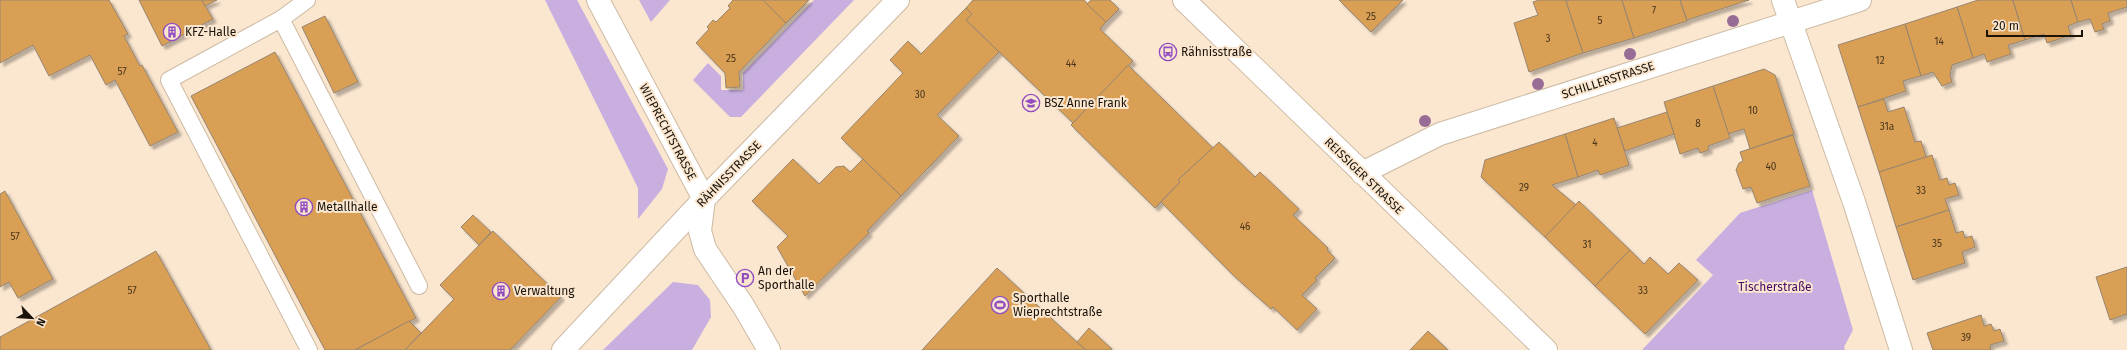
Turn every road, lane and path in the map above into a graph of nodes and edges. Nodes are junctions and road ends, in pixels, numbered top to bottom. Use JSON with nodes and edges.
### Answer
{"nodes":[{"id":1,"x":307,"y":0,"type":"edge"},
{"id":2,"x":598,"y":0,"type":"edge"},
{"id":3,"x":898,"y":0,"type":"edge"},
{"id":4,"x":1184,"y":0,"type":"edge"},
{"id":5,"x":1783,"y":0,"type":"edge"},
{"id":6,"x":1860,"y":0,"type":"edge"},
{"id":7,"x":281,"y":19,"type":"junction"},
{"id":8,"x":1790,"y":22,"type":"junction"},
{"id":9,"x":1362,"y":173,"type":"junction"},
{"id":10,"x":704,"y":199,"type":"junction"},
{"id":11,"x":420,"y":286,"type":"dead end"},
{"id":12,"x":309,"y":350,"type":"edge"},
{"id":13,"x":563,"y":350,"type":"edge"},
{"id":14,"x":769,"y":350,"type":"edge"},
{"id":15,"x":1546,"y":350,"type":"edge"},
{"id":16,"x":1901,"y":350,"type":"edge"}],
"edges":[{"from":1,"to":7,"type":"lane"},
{"from":2,"to":10,"type":"street","name":"WIEPRECHTSTRASSE"},
{"from":3,"to":10,"type":"street","name":"RÄHNISSTRASSE"},
{"from":4,"to":9,"type":"street","name":"REISSIGER STRASSE"},
{"from":5,"to":8,"type":"street"},
{"from":6,"to":8,"type":"street","name":"SCHILLERSTRASSE"},
{"from":7,"to":11,"type":"lane"},
{"from":7,"to":12,"type":"lane"},
{"from":8,"to":9,"type":"street","name":"SCHILLERSTRASSE"},
{"from":8,"to":16,"type":"street"},
{"from":9,"to":15,"type":"street","name":"REISSIGER STRASSE"},
{"from":10,"to":13,"type":"street","name":"RÄHNISSTRASSE"},
{"from":10,"to":14,"type":"street"}]}
